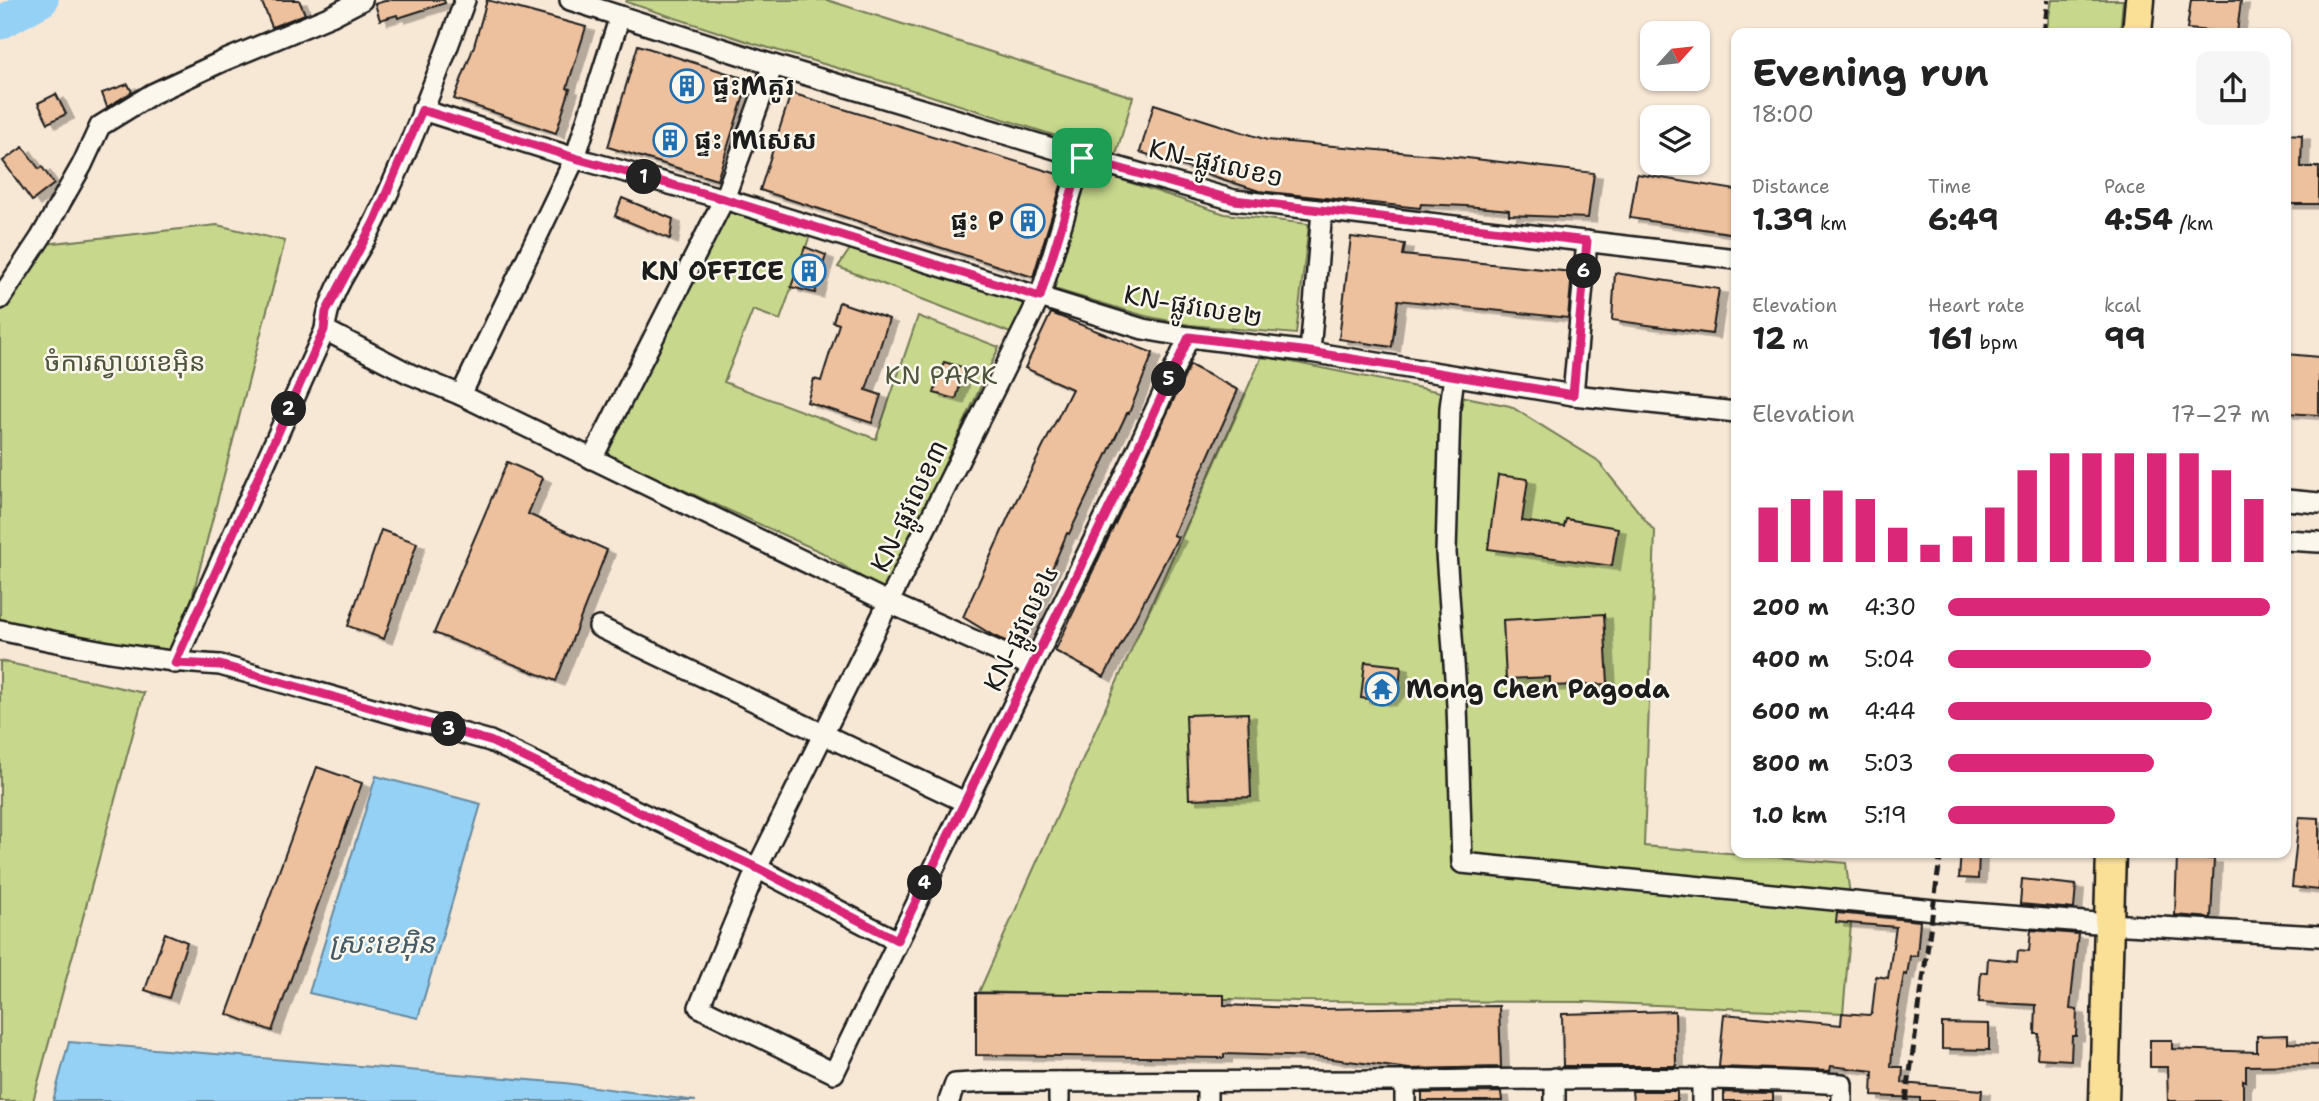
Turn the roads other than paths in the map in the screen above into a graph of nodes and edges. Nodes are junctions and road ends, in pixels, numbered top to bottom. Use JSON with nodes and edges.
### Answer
{"nodes":[{"id":1,"x":362,"y":0,"type":"edge"},
{"id":2,"x":466,"y":0,"type":"edge"},
{"id":3,"x":570,"y":0,"type":"edge"},
{"id":4,"x":2140,"y":0,"type":"edge"},
{"id":5,"x":621,"y":16,"type":"junction"},
{"id":6,"x":2137,"y":28,"type":"edge"},
{"id":7,"x":774,"y":65,"type":"junction"},
{"id":8,"x":422,"y":110,"type":"junction"},
{"id":9,"x":575,"y":158,"type":"junction"},
{"id":10,"x":1082,"y":158,"type":"junction"},
{"id":11,"x":724,"y":199,"type":"junction"},
{"id":12,"x":1322,"y":211,"type":"junction"},
{"id":13,"x":1587,"y":241,"type":"junction"},
{"id":14,"x":1731,"y":258,"type":"edge"},
{"id":15,"x":1040,"y":297,"type":"junction"},
{"id":16,"x":0,"y":299,"type":"edge"},
{"id":17,"x":324,"y":330,"type":"junction"},
{"id":18,"x":1189,"y":337,"type":"junction"},
{"id":19,"x":1310,"y":352,"type":"junction"},
{"id":20,"x":1454,"y":376,"type":"junction"},
{"id":21,"x":461,"y":395,"type":"junction"},
{"id":22,"x":1573,"y":395,"type":"junction"},
{"id":23,"x":1731,"y":411,"type":"edge"},
{"id":24,"x":592,"y":459,"type":"junction"},
{"id":25,"x":2291,"y":500,"type":"edge"},
{"id":26,"x":2319,"y":503,"type":"edge"},
{"id":27,"x":2291,"y":540,"type":"edge"},
{"id":28,"x":2319,"y":542,"type":"edge"},
{"id":29,"x":890,"y":603,"type":"junction"},
{"id":30,"x":599,"y":628,"type":"dead end"},
{"id":31,"x":0,"y":630,"type":"edge"},
{"id":32,"x":175,"y":663,"type":"junction"},
{"id":33,"x":1031,"y":666,"type":"junction"},
{"id":34,"x":824,"y":735,"type":"junction"},
{"id":35,"x":965,"y":802,"type":"junction"},
{"id":36,"x":2111,"y":858,"type":"edge"},
{"id":37,"x":757,"y":868,"type":"junction"},
{"id":38,"x":2109,"y":924,"type":"junction"},
{"id":39,"x":2319,"y":936,"type":"edge"},
{"id":40,"x":897,"y":940,"type":"junction"},
{"id":41,"x":1555,"y":1078,"type":"junction"},
{"id":42,"x":1702,"y":1079,"type":"junction"},
{"id":43,"x":1405,"y":1081,"type":"junction"},
{"id":44,"x":1059,"y":1092,"type":"edge"},
{"id":45,"x":1207,"y":1092,"type":"edge"},
{"id":46,"x":949,"y":1101,"type":"edge"},
{"id":47,"x":1405,"y":1101,"type":"edge"},
{"id":48,"x":1555,"y":1101,"type":"edge"},
{"id":49,"x":1702,"y":1101,"type":"edge"},
{"id":50,"x":1842,"y":1101,"type":"edge"},
{"id":51,"x":2104,"y":1101,"type":"edge"}],
"edges":[{"from":1,"to":16,"type":"street"},
{"from":2,"to":8,"type":"street"},
{"from":3,"to":5,"type":"street","name":"KN-ផ្លូវលេខ១"},
{"from":4,"to":6,"type":"highway"},
{"from":5,"to":7,"type":"street","name":"KN-ផ្លូវលេខ១"},
{"from":5,"to":9,"type":"street"},
{"from":7,"to":10,"type":"street","name":"KN-ផ្លូវលេខ១"},
{"from":7,"to":11,"type":"street"},
{"from":8,"to":9,"type":"street","name":"KN-ផ្លូវលេខ២"},
{"from":8,"to":17,"type":"street"},
{"from":9,"to":11,"type":"street","name":"KN-ផ្លូវលេខ២"},
{"from":9,"to":21,"type":"street"},
{"from":10,"to":12,"type":"street","name":"KN-ផ្លូវលេខ១"},
{"from":10,"to":15,"type":"street","name":"KN-ផ្លូវលេខ៣"},
{"from":11,"to":15,"type":"street","name":"KN-ផ្លូវលេខ២"},
{"from":11,"to":24,"type":"street"},
{"from":12,"to":13,"type":"street","name":"KN-ផ្លូវលេខ១"},
{"from":12,"to":19,"type":"street"},
{"from":13,"to":14,"type":"street","name":"KN-ផ្លូវលេខ១"},
{"from":13,"to":22,"type":"street"},
{"from":15,"to":18,"type":"street","name":"KN-ផ្លូវលេខ២"},
{"from":15,"to":29,"type":"street","name":"KN-ផ្លូវលេខ៣"},
{"from":17,"to":21,"type":"street"},
{"from":17,"to":32,"type":"street"},
{"from":18,"to":19,"type":"street","name":"KN-ផ្លូវលេខ២"},
{"from":18,"to":33,"type":"street","name":"KN-ផ្លូវលេខ៤"},
{"from":19,"to":20,"type":"street","name":"KN-ផ្លូវលេខ២"},
{"from":20,"to":22,"type":"street","name":"KN-ផ្លូវលេខ២"},
{"from":20,"to":38,"type":"street"},
{"from":21,"to":24,"type":"street"},
{"from":22,"to":23,"type":"street","name":"KN-ផ្លូវលេខ២"},
{"from":24,"to":29,"type":"street"},
{"from":25,"to":26,"type":"street"},
{"from":27,"to":28,"type":"street"},
{"from":29,"to":33,"type":"street"},
{"from":29,"to":34,"type":"street","name":"KN-ផ្លូវលេខ៣"},
{"from":30,"to":34,"type":"street"},
{"from":31,"to":32,"type":"street"},
{"from":32,"to":37,"type":"street"},
{"from":33,"to":35,"type":"street","name":"KN-ផ្លូវលេខ៤"},
{"from":34,"to":35,"type":"street"},
{"from":34,"to":37,"type":"street","name":"KN-ផ្លូវលេខ៣"},
{"from":35,"to":40,"type":"street","name":"KN-ផ្លូវលេខ៤"},
{"from":36,"to":38,"type":"highway"},
{"from":37,"to":40,"type":"street"},
{"from":37,"to":40,"type":"street","name":"KN-ផ្លូវលេខ៣"},
{"from":38,"to":39,"type":"street"},
{"from":38,"to":51,"type":"highway"},
{"from":41,"to":42,"type":"street"},
{"from":41,"to":43,"type":"street"},
{"from":41,"to":48,"type":"street"},
{"from":42,"to":49,"type":"street"},
{"from":42,"to":50,"type":"street"},
{"from":43,"to":45,"type":"street"},
{"from":43,"to":47,"type":"street"},
{"from":44,"to":45,"type":"street"},
{"from":44,"to":46,"type":"street"}]}
